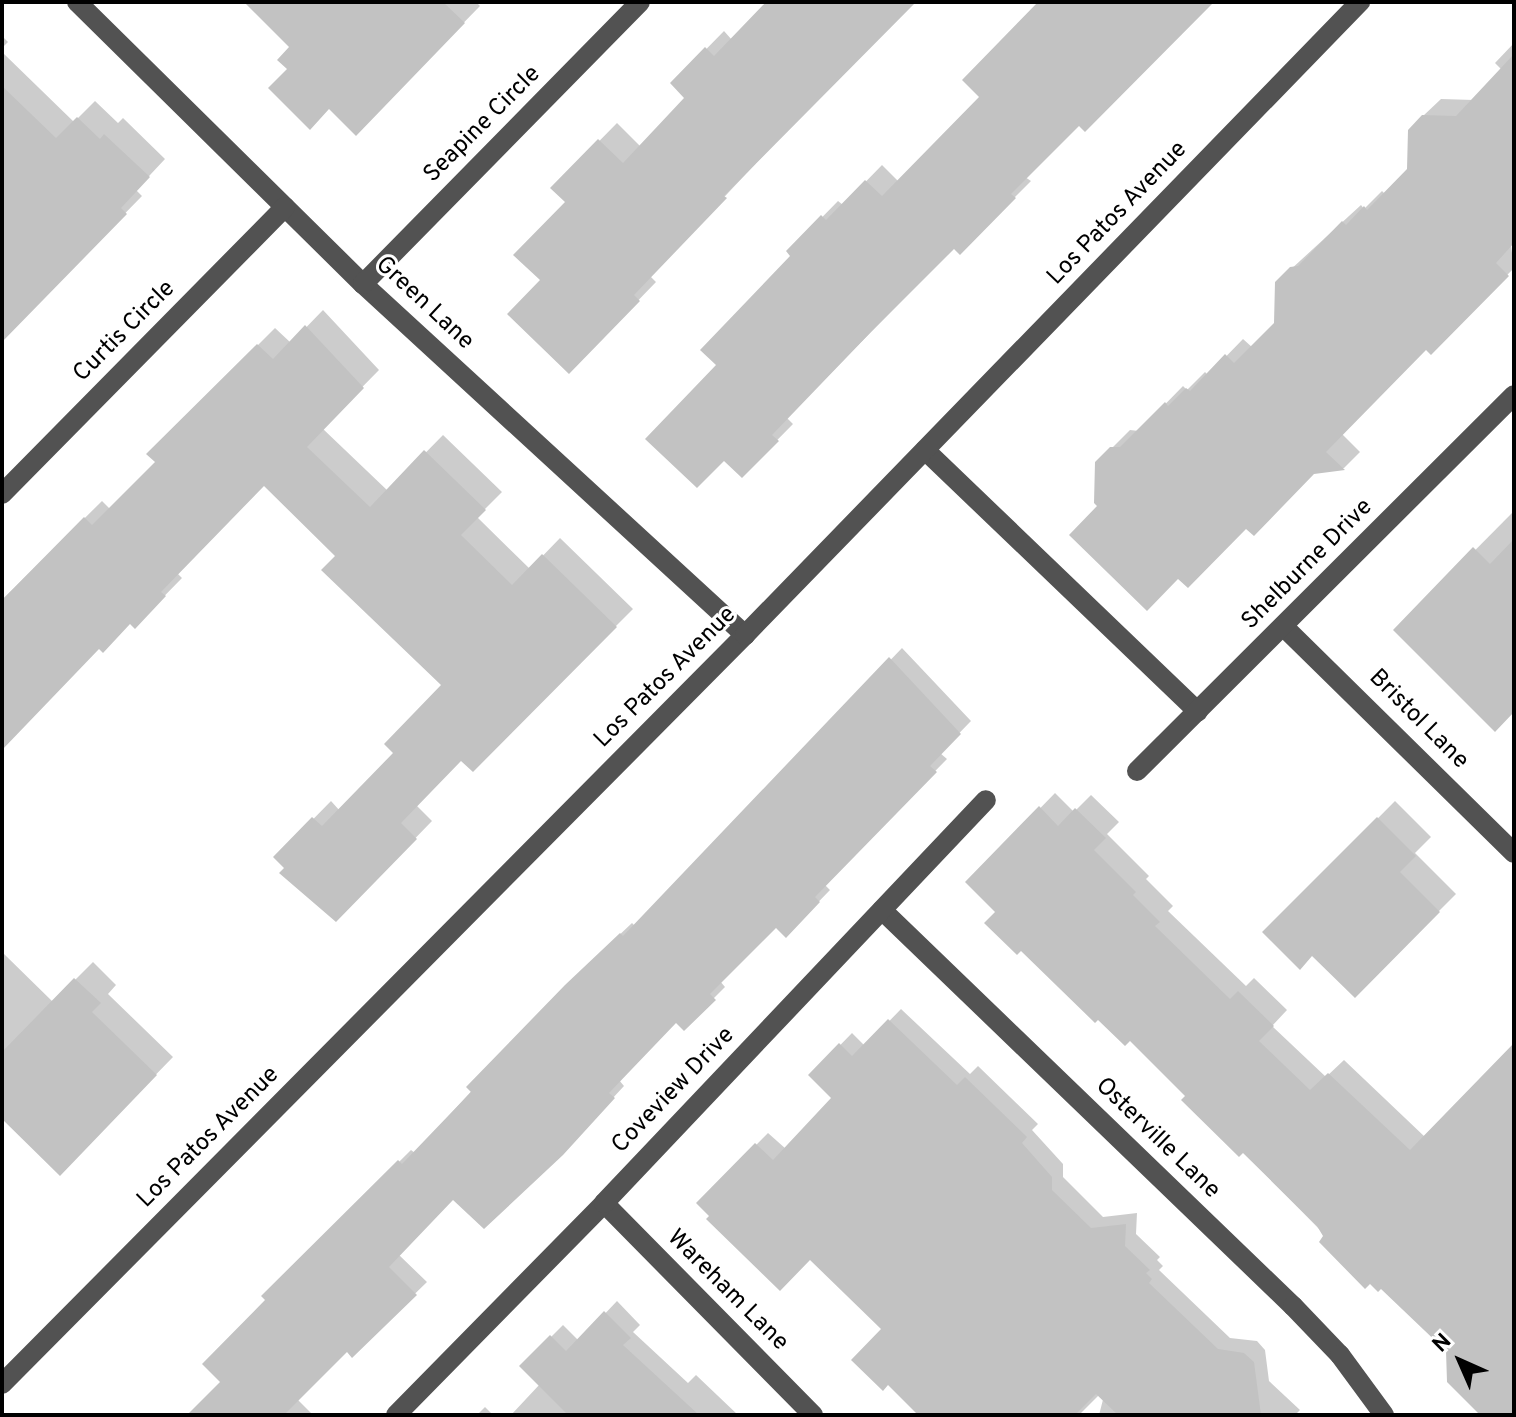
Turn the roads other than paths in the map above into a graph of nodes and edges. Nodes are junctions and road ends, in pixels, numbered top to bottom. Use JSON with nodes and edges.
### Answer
{"nodes":[{"id":1,"x":77,"y":2,"type":"edge"},
{"id":2,"x":640,"y":2,"type":"edge"},
{"id":3,"x":1360,"y":2,"type":"edge"},
{"id":4,"x":285,"y":207,"type":"junction"},
{"id":5,"x":363,"y":284,"type":"junction"},
{"id":6,"x":1514,"y":395,"type":"edge"},
{"id":7,"x":925,"y":450,"type":"junction"},
{"id":8,"x":2,"y":494,"type":"edge"},
{"id":9,"x":1283,"y":626,"type":"junction"},
{"id":10,"x":745,"y":635,"type":"junction"},
{"id":11,"x":1198,"y":712,"type":"junction"},
{"id":12,"x":1137,"y":771,"type":"dead end"},
{"id":13,"x":986,"y":800,"type":"dead end"},
{"id":14,"x":1514,"y":853,"type":"edge"},
{"id":15,"x":882,"y":910,"type":"junction"},
{"id":16,"x":604,"y":1203,"type":"junction"},
{"id":17,"x":2,"y":1384,"type":"edge"},
{"id":18,"x":396,"y":1415,"type":"edge"},
{"id":19,"x":813,"y":1415,"type":"edge"},
{"id":20,"x":1384,"y":1415,"type":"edge"}],
"edges":[{"from":1,"to":4,"type":"street","name":"Green Lane"},
{"from":2,"to":5,"type":"street","name":"Seapine Circle"},
{"from":3,"to":7,"type":"street","name":"Los Patos Avenue"},
{"from":4,"to":5,"type":"street","name":"Green Lane"},
{"from":4,"to":8,"type":"street","name":"Curtis Circle"},
{"from":5,"to":10,"type":"street","name":"Green Lane"},
{"from":6,"to":9,"type":"street","name":"Shelburne Drive"},
{"from":7,"to":10,"type":"street","name":"Los Patos Avenue"},
{"from":7,"to":11,"type":"street"},
{"from":9,"to":11,"type":"street","name":"Shelburne Drive"},
{"from":9,"to":14,"type":"street","name":"Bristol Lane"},
{"from":10,"to":17,"type":"street","name":"Los Patos Avenue"},
{"from":11,"to":12,"type":"street","name":"Shelburne Drive"},
{"from":13,"to":15,"type":"street","name":"Coveview Drive"},
{"from":15,"to":16,"type":"street","name":"Coveview Drive"},
{"from":15,"to":20,"type":"street","name":"Osterville Lane"},
{"from":16,"to":18,"type":"street","name":"Coveview Drive"},
{"from":16,"to":19,"type":"street","name":"Wareham Lane"}]}
